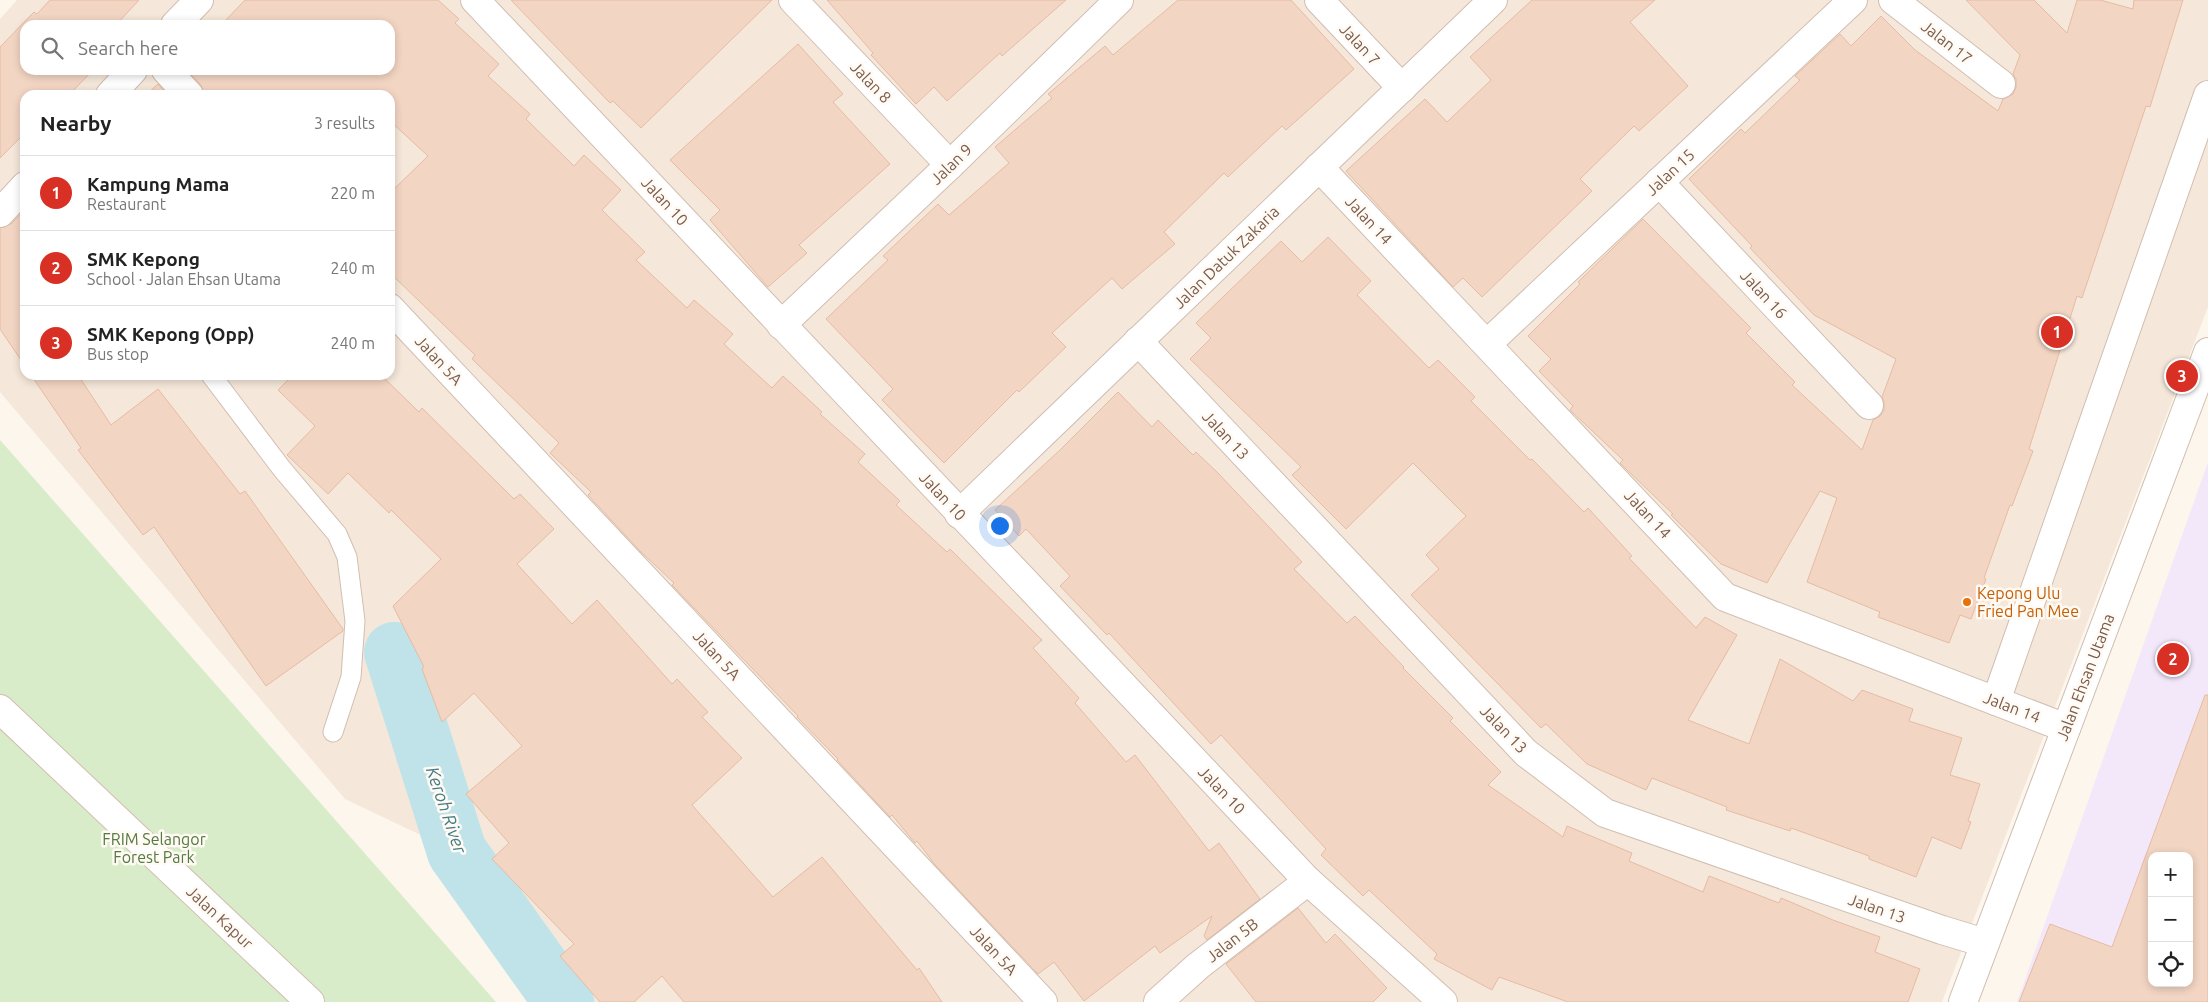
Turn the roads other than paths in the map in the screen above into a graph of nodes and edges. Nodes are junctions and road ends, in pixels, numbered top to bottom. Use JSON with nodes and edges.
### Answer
{"nodes":[{"id":1,"x":199,"y":0,"type":"edge"},
{"id":2,"x":475,"y":0,"type":"edge"},
{"id":3,"x":792,"y":0,"type":"edge"},
{"id":4,"x":1119,"y":0,"type":"edge"},
{"id":5,"x":1318,"y":0,"type":"edge"},
{"id":6,"x":1493,"y":0,"type":"edge"},
{"id":7,"x":1853,"y":0,"type":"edge"},
{"id":8,"x":1893,"y":0,"type":"edge"},
{"id":9,"x":180,"y":20,"type":"edge"},
{"id":10,"x":128,"y":75,"type":"edge"},
{"id":11,"x":171,"y":75,"type":"edge"},
{"id":12,"x":2001,"y":84,"type":"dead end"},
{"id":13,"x":1402,"y":88,"type":"junction"},
{"id":14,"x":115,"y":90,"type":"edge"},
{"id":15,"x":184,"y":90,"type":"edge"},
{"id":16,"x":2208,"y":95,"type":"edge"},
{"id":17,"x":950,"y":165,"type":"junction"},
{"id":18,"x":1319,"y":167,"type":"junction"},
{"id":19,"x":1659,"y":182,"type":"junction"},
{"id":20,"x":20,"y":191,"type":"edge"},
{"id":21,"x":0,"y":213,"type":"edge"},
{"id":22,"x":395,"y":313,"type":"edge"},
{"id":23,"x":781,"y":325,"type":"junction"},
{"id":24,"x":1138,"y":341,"type":"junction"},
{"id":25,"x":1487,"y":344,"type":"junction"},
{"id":26,"x":2208,"y":352,"type":"edge"},
{"id":27,"x":215,"y":380,"type":"edge"},
{"id":28,"x":1869,"y":405,"type":"dead end"},
{"id":29,"x":959,"y":514,"type":"junction"},
{"id":30,"x":1996,"y":701,"type":"junction"},
{"id":31,"x":0,"y":709,"type":"edge"},
{"id":32,"x":2066,"y":728,"type":"junction"},
{"id":33,"x":333,"y":732,"type":"dead end"},
{"id":34,"x":1308,"y":881,"type":"junction"},
{"id":35,"x":1985,"y":943,"type":"junction"},
{"id":36,"x":310,"y":1002,"type":"edge"},
{"id":37,"x":1043,"y":1002,"type":"edge"},
{"id":38,"x":1158,"y":1002,"type":"edge"},
{"id":39,"x":1443,"y":1002,"type":"edge"},
{"id":40,"x":1963,"y":1002,"type":"edge"}],
"edges":[{"from":1,"to":9,"type":"street"},
{"from":2,"to":23,"type":"street","name":"Jalan 10"},
{"from":3,"to":17,"type":"street","name":"Jalan 8"},
{"from":4,"to":17,"type":"street","name":"Jalan 9"},
{"from":5,"to":13,"type":"street","name":"Jalan 7"},
{"from":6,"to":13,"type":"street","name":"Jalan Datuk Zakaria"},
{"from":7,"to":19,"type":"street","name":"Jalan 15"},
{"from":8,"to":12,"type":"street","name":"Jalan 17"},
{"from":10,"to":14,"type":"street"},
{"from":11,"to":15,"type":"street"},
{"from":13,"to":18,"type":"street","name":"Jalan Datuk Zakaria"},
{"from":16,"to":30,"type":"street"},
{"from":17,"to":23,"type":"street","name":"Jalan 9"},
{"from":18,"to":24,"type":"street","name":"Jalan Datuk Zakaria"},
{"from":18,"to":25,"type":"street","name":"Jalan 14"},
{"from":19,"to":25,"type":"street","name":"Jalan 15"},
{"from":19,"to":28,"type":"street","name":"Jalan 16"},
{"from":20,"to":21,"type":"street"},
{"from":22,"to":37,"type":"street","name":"Jalan 5A"},
{"from":23,"to":29,"type":"street","name":"Jalan 10"},
{"from":24,"to":29,"type":"street","name":"Jalan Datuk Zakaria"},
{"from":24,"to":35,"type":"street","name":"Jalan 13"},
{"from":25,"to":30,"type":"street","name":"Jalan 14"},
{"from":26,"to":32,"type":"street","name":"Jalan Ehsan Utama"},
{"from":27,"to":33,"type":"lane"},
{"from":29,"to":34,"type":"street","name":"Jalan 10"},
{"from":30,"to":32,"type":"street","name":"Jalan 14"},
{"from":31,"to":36,"type":"street","name":"Jalan Kapur"},
{"from":32,"to":35,"type":"street","name":"Jalan Ehsan Utama"},
{"from":34,"to":38,"type":"street","name":"Jalan 5B"},
{"from":34,"to":39,"type":"street","name":"Jalan 10"},
{"from":35,"to":40,"type":"street","name":"Jalan Ehsan Utama"}]}
